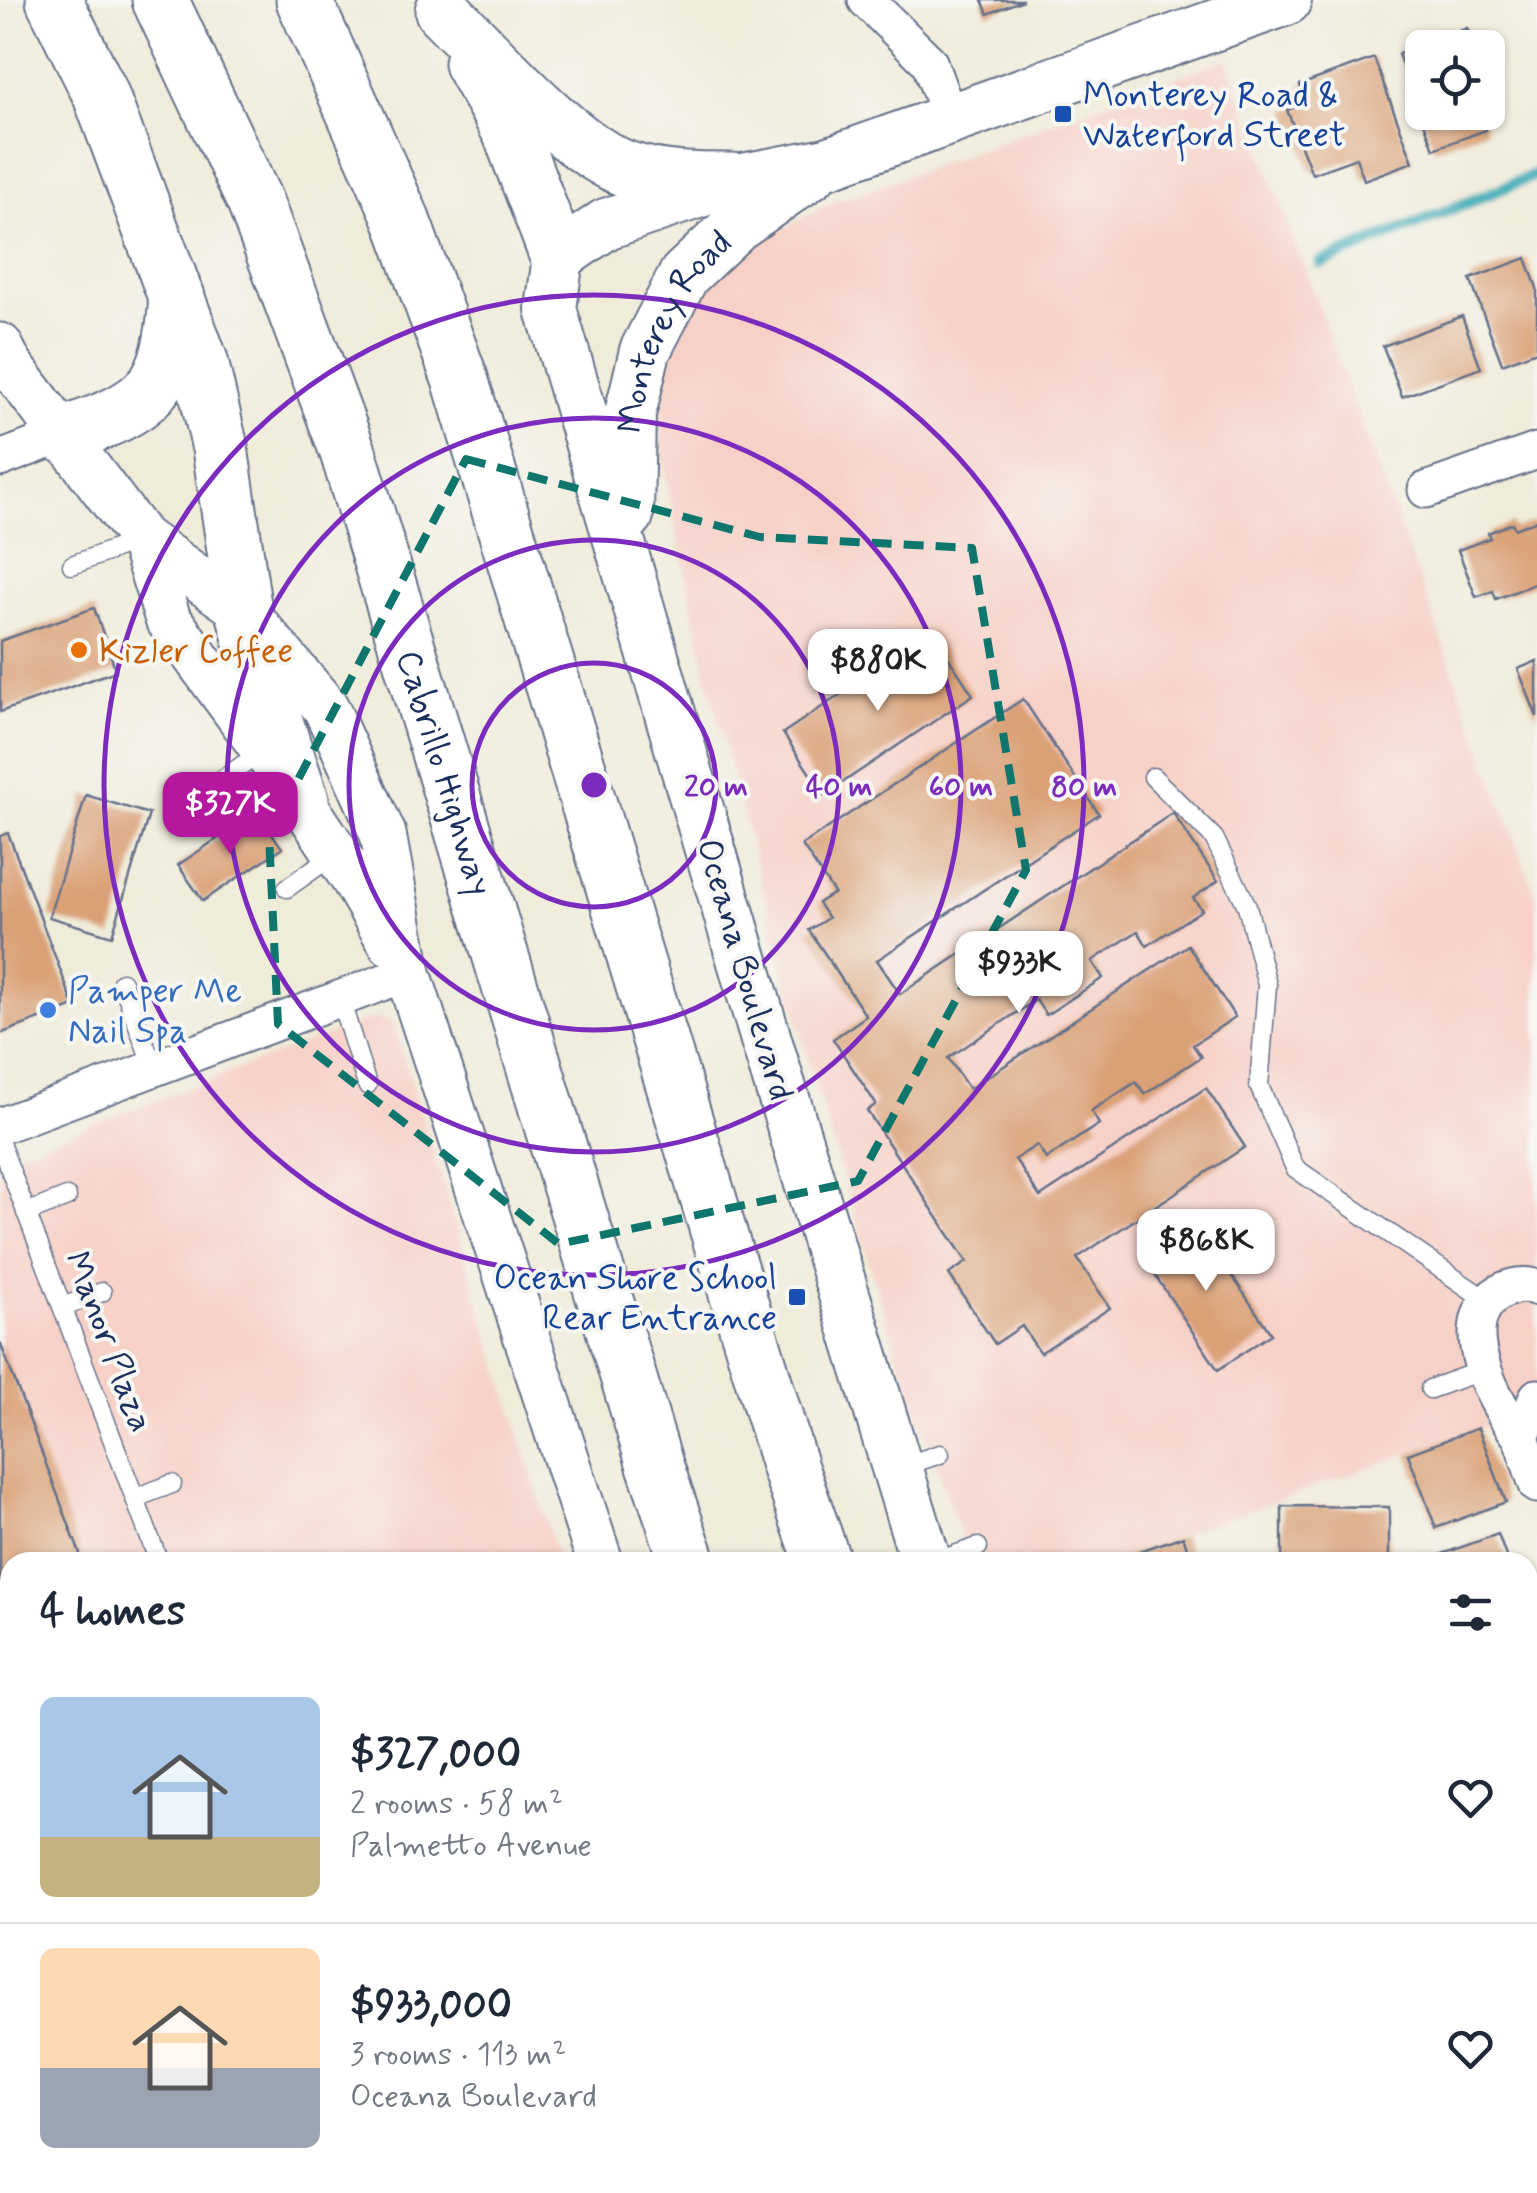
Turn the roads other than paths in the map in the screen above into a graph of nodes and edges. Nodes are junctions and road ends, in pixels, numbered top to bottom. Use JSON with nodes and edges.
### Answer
{"nodes":[{"id":1,"x":54,"y":0,"type":"edge"},
{"id":2,"x":160,"y":0,"type":"edge"},
{"id":3,"x":304,"y":0,"type":"edge"},
{"id":4,"x":866,"y":0,"type":"edge"},
{"id":5,"x":1286,"y":0,"type":"edge"},
{"id":6,"x":439,"y":6,"type":"edge"},
{"id":7,"x":950,"y":119,"type":"junction"},
{"id":8,"x":828,"y":162,"type":"junction"},
{"id":9,"x":732,"y":181,"type":"junction"},
{"id":10,"x":558,"y":258,"type":"junction"},
{"id":11,"x":177,"y":294,"type":"junction"},
{"id":12,"x":0,"y":346,"type":"edge"},
{"id":13,"x":63,"y":435,"type":"junction"},
{"id":14,"x":1537,"y":451,"type":"edge"},
{"id":15,"x":0,"y":459,"type":"edge"},
{"id":16,"x":1426,"y":490,"type":"dead end"},
{"id":17,"x":142,"y":538,"type":"junction"},
{"id":18,"x":627,"y":560,"type":"junction"},
{"id":19,"x":72,"y":565,"type":"dead end"},
{"id":20,"x":244,"y":611,"type":"junction"},
{"id":21,"x":265,"y":750,"type":"junction"},
{"id":22,"x":1153,"y":777,"type":"dead end"},
{"id":23,"x":200,"y":796,"type":"dead end"},
{"id":24,"x":301,"y":800,"type":"junction"},
{"id":25,"x":336,"y":852,"type":"junction"},
{"id":26,"x":287,"y":888,"type":"dead end"},
{"id":27,"x":408,"y":974,"type":"junction"},
{"id":28,"x":122,"y":982,"type":"dead end"},
{"id":29,"x":340,"y":999,"type":"junction"},
{"id":30,"x":154,"y":1069,"type":"junction"},
{"id":31,"x":367,"y":1084,"type":"dead end"},
{"id":32,"x":0,"y":1126,"type":"edge"},
{"id":33,"x":0,"y":1143,"type":"edge"},
{"id":34,"x":67,"y":1197,"type":"dead end"},
{"id":35,"x":26,"y":1212,"type":"junction"},
{"id":36,"x":1537,"y":1288,"type":"edge"},
{"id":37,"x":102,"y":1292,"type":"dead end"},
{"id":38,"x":1486,"y":1300,"type":"junction"},
{"id":39,"x":62,"y":1307,"type":"junction"},
{"id":40,"x":1486,"y":1369,"type":"junction"},
{"id":41,"x":1430,"y":1389,"type":"dead end"},
{"id":42,"x":1537,"y":1397,"type":"edge"},
{"id":43,"x":1520,"y":1438,"type":"junction"},
{"id":44,"x":172,"y":1484,"type":"dead end"},
{"id":45,"x":1537,"y":1485,"type":"edge"},
{"id":46,"x":135,"y":1498,"type":"junction"},
{"id":47,"x":978,"y":1547,"type":"dead end"},
{"id":48,"x":156,"y":1552,"type":"edge"},
{"id":49,"x":597,"y":1552,"type":"edge"},
{"id":50,"x":685,"y":1552,"type":"edge"},
{"id":51,"x":820,"y":1552,"type":"edge"},
{"id":52,"x":925,"y":1552,"type":"edge"},
{"id":53,"x":963,"y":1552,"type":"edge"}],
"edges":[{"from":1,"to":11,"type":"highway"},
{"from":2,"to":50,"type":"highway","name":"Cabrillo Highway"},
{"from":3,"to":51,"type":"highway"},
{"from":4,"to":7,"type":"street"},
{"from":5,"to":7,"type":"main road","name":"Monterey Road"},
{"from":6,"to":9,"type":"highway"},
{"from":6,"to":10,"type":"highway"},
{"from":7,"to":8,"type":"main road","name":"Monterey Road"},
{"from":8,"to":9,"type":"main road","name":"Monterey Road"},
{"from":8,"to":18,"type":"main road","name":"Monterey Road"},
{"from":9,"to":10,"type":"main road","name":"Monterey Road"},
{"from":10,"to":18,"type":"main road","name":"Oceana Boulevard"},
{"from":11,"to":13,"type":"highway"},
{"from":11,"to":20,"type":"highway"},
{"from":12,"to":13,"type":"street"},
{"from":13,"to":15,"type":"street"},
{"from":13,"to":17,"type":"street"},
{"from":14,"to":16,"type":"street"},
{"from":17,"to":19,"type":"lane"},
{"from":17,"to":20,"type":"street"},
{"from":17,"to":21,"type":"street"},
{"from":18,"to":52,"type":"main road","name":"Oceana Boulevard"},
{"from":20,"to":24,"type":"highway"},
{"from":20,"to":27,"type":"street"},
{"from":21,"to":23,"type":"lane"},
{"from":21,"to":24,"type":"street"},
{"from":22,"to":38,"type":"lane"},
{"from":24,"to":25,"type":"street"},
{"from":25,"to":26,"type":"lane"},
{"from":25,"to":27,"type":"street"},
{"from":27,"to":29,"type":"street"},
{"from":27,"to":49,"type":"street"},
{"from":28,"to":30,"type":"lane"},
{"from":29,"to":30,"type":"street"},
{"from":29,"to":31,"type":"lane"},
{"from":30,"to":32,"type":"street"},
{"from":33,"to":35,"type":"lane","name":"Manor Plaza"},
{"from":34,"to":35,"type":"lane"},
{"from":35,"to":39,"type":"lane","name":"Manor Plaza"},
{"from":36,"to":38,"type":"street"},
{"from":37,"to":39,"type":"lane"},
{"from":38,"to":40,"type":"street"},
{"from":39,"to":46,"type":"lane","name":"Manor Plaza"},
{"from":40,"to":41,"type":"lane"},
{"from":40,"to":43,"type":"street"},
{"from":42,"to":43,"type":"street"},
{"from":43,"to":45,"type":"street"},
{"from":44,"to":46,"type":"lane"},
{"from":46,"to":48,"type":"lane","name":"Manor Plaza"},
{"from":47,"to":53,"type":"lane"}]}
